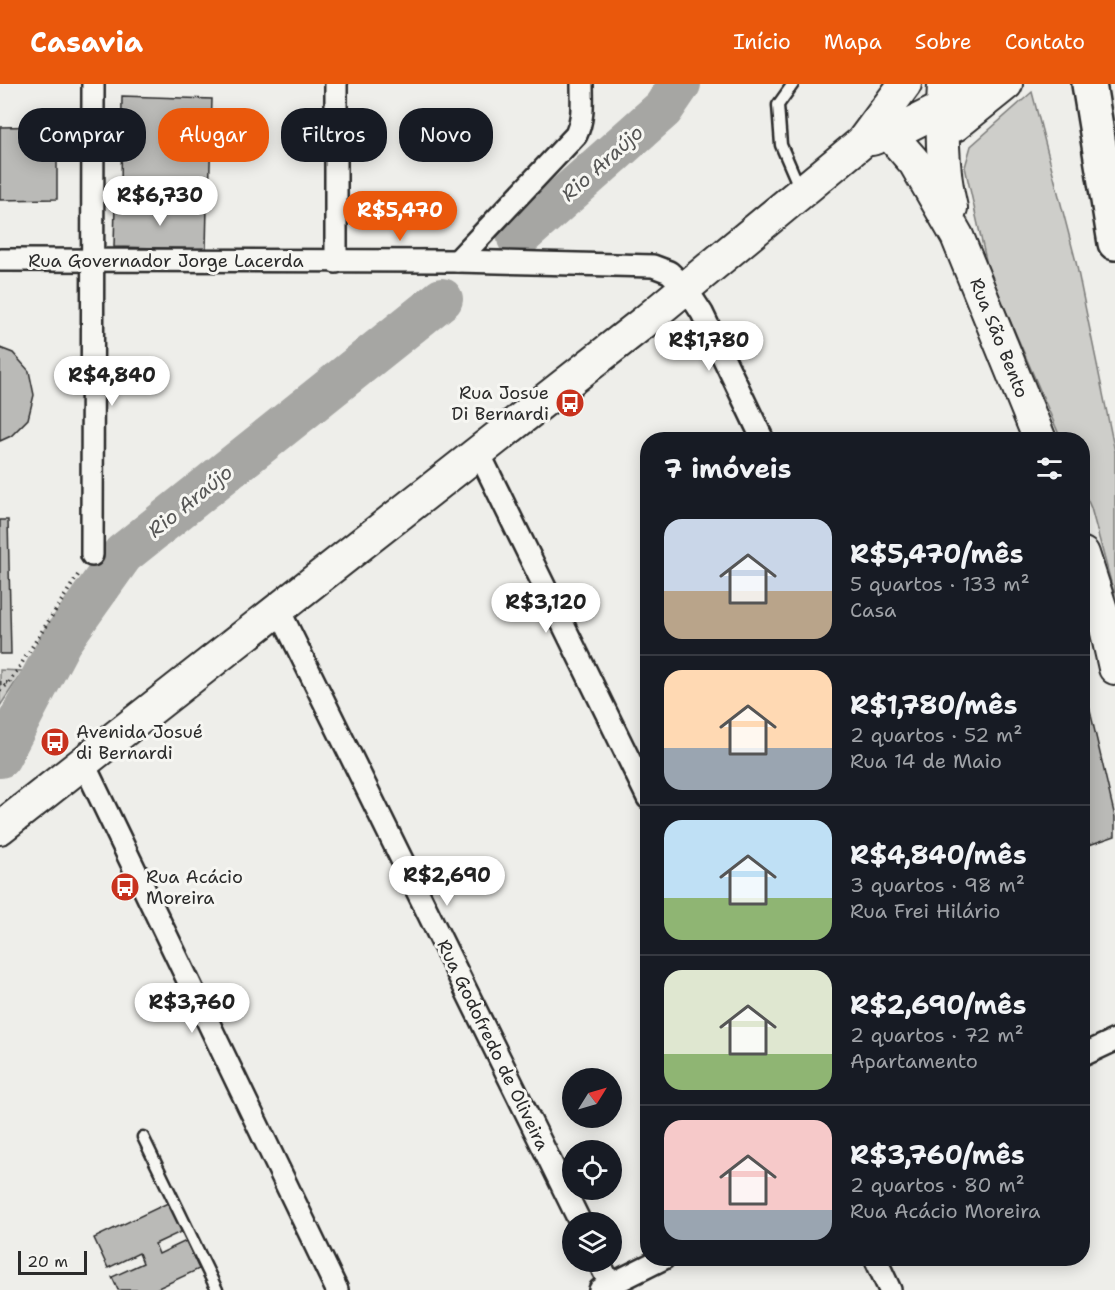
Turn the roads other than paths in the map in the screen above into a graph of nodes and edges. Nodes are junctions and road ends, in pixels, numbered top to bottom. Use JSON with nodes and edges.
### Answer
{"nodes":[{"id":1,"x":93,"y":84,"type":"edge"},
{"id":2,"x":336,"y":84,"type":"edge"},
{"id":3,"x":582,"y":84,"type":"edge"},
{"id":4,"x":794,"y":84,"type":"edge"},
{"id":5,"x":905,"y":84,"type":"edge"},
{"id":6,"x":972,"y":84,"type":"edge"},
{"id":7,"x":1006,"y":84,"type":"edge"},
{"id":8,"x":1089,"y":84,"type":"edge"},
{"id":9,"x":943,"y":109,"type":"edge"},
{"id":10,"x":876,"y":138,"type":"junction"},
{"id":11,"x":802,"y":192,"type":"junction"},
{"id":12,"x":957,"y":236,"type":"junction"},
{"id":13,"x":1115,"y":243,"type":"edge"},
{"id":14,"x":93,"y":259,"type":"junction"},
{"id":15,"x":0,"y":260,"type":"edge"},
{"id":16,"x":457,"y":261,"type":"junction"},
{"id":17,"x":336,"y":262,"type":"junction"},
{"id":18,"x":685,"y":287,"type":"junction"},
{"id":19,"x":759,"y":432,"type":"edge"},
{"id":20,"x":1037,"y":432,"type":"edge"},
{"id":21,"x":478,"y":453,"type":"junction"},
{"id":22,"x":92,"y":555,"type":"road end"},
{"id":23,"x":1090,"y":576,"type":"edge"},
{"id":24,"x":279,"y":610,"type":"junction"},
{"id":25,"x":1115,"y":668,"type":"edge"},
{"id":26,"x":83,"y":762,"type":"junction"},
{"id":27,"x":640,"y":782,"type":"edge"},
{"id":28,"x":7,"y":823,"type":"edge"},
{"id":29,"x":1115,"y":1040,"type":"edge"},
{"id":30,"x":1090,"y":1052,"type":"edge"},
{"id":31,"x":142,"y":1137,"type":"dead end"},
{"id":32,"x":575,"y":1212,"type":"edge"},
{"id":33,"x":649,"y":1266,"type":"edge"},
{"id":34,"x":879,"y":1266,"type":"edge"},
{"id":35,"x":602,"y":1272,"type":"edge"},
{"id":36,"x":608,"y":1288,"type":"edge"},
{"id":37,"x":218,"y":1290,"type":"edge"},
{"id":38,"x":337,"y":1290,"type":"edge"},
{"id":39,"x":890,"y":1290,"type":"edge"}],
"edges":[{"from":1,"to":14,"type":"street"},
{"from":2,"to":17,"type":"street"},
{"from":3,"to":16,"type":"street"},
{"from":4,"to":11,"type":"lane"},
{"from":5,"to":10,"type":"main road"},
{"from":6,"to":9,"type":"main road"},
{"from":7,"to":9,"type":"main road"},
{"from":8,"to":13,"type":"highway"},
{"from":9,"to":10,"type":"main road"},
{"from":9,"to":12,"type":"main road","name":"Rua São Bento"},
{"from":10,"to":11,"type":"main road"},
{"from":10,"to":12,"type":"main road","name":"Rua São Bento"},
{"from":11,"to":18,"type":"main road"},
{"from":12,"to":20,"type":"main road","name":"Rua São Bento"},
{"from":14,"to":15,"type":"street","name":"Rua Governador Jorge Lacerda"},
{"from":14,"to":17,"type":"street","name":"Rua Governador Jorge Lacerda"},
{"from":14,"to":22,"type":"street"},
{"from":16,"to":17,"type":"street","name":"Rua Governador Jorge Lacerda"},
{"from":16,"to":18,"type":"street","name":"Rua Governador Jorge Lacerda"},
{"from":18,"to":19,"type":"street","name":"Rua Governador Jorge Lacerda"},
{"from":18,"to":21,"type":"main road"},
{"from":21,"to":24,"type":"main road"},
{"from":21,"to":27,"type":"street"},
{"from":23,"to":25,"type":"main road"},
{"from":24,"to":26,"type":"main road"},
{"from":24,"to":32,"type":"street","name":"Rua Godofredo de Oliveira"},
{"from":26,"to":28,"type":"main road"},
{"from":26,"to":38,"type":"street"},
{"from":29,"to":30,"type":"street"},
{"from":31,"to":37,"type":"lane"},
{"from":33,"to":36,"type":"street"},
{"from":34,"to":39,"type":"street"},
{"from":35,"to":36,"type":"street"}]}
